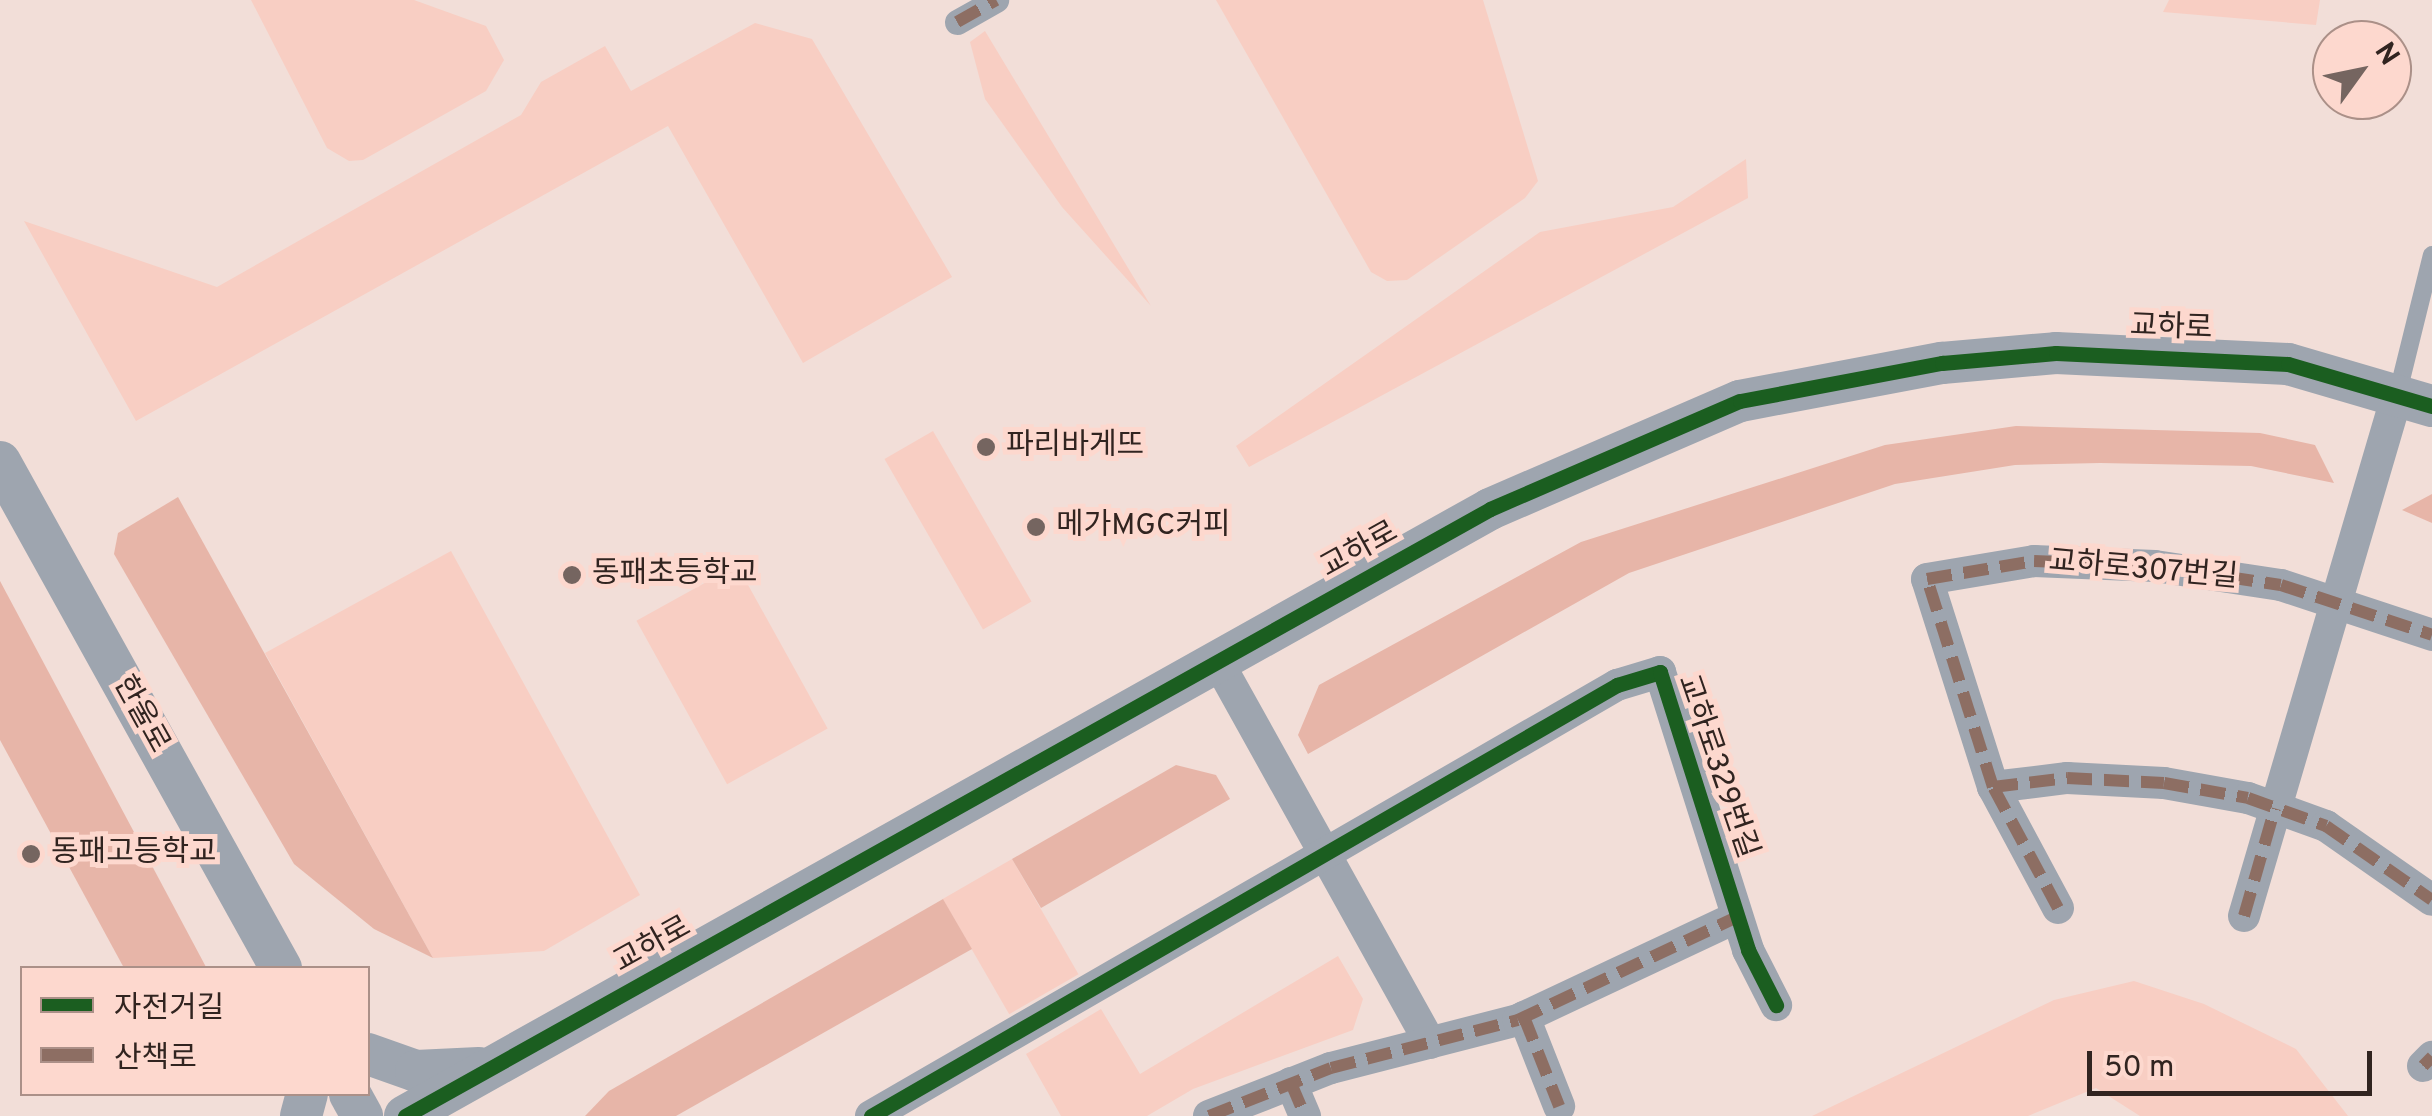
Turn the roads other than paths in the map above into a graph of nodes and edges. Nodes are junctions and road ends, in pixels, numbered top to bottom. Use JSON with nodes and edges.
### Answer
{"nodes":[{"id":1,"x":996,"y":0,"type":"edge"},
{"id":2,"x":957,"y":22,"type":"dead end"},
{"id":3,"x":2432,"y":256,"type":"edge"},
{"id":4,"x":2415,"y":399,"type":"edge"},
{"id":5,"x":0,"y":462,"type":"edge"},
{"id":6,"x":2336,"y":600,"type":"junction"},
{"id":7,"x":2432,"y":634,"type":"edge"},
{"id":8,"x":1218,"y":662,"type":"junction"},
{"id":9,"x":1994,"y":787,"type":"junction"},
{"id":10,"x":2275,"y":808,"type":"junction"},
{"id":11,"x":1324,"y":854,"type":"junction"},
{"id":12,"x":2432,"y":900,"type":"edge"},
{"id":13,"x":2058,"y":908,"type":"dead end"},
{"id":14,"x":2244,"y":916,"type":"dead end"},
{"id":15,"x":1737,"y":918,"type":"junction"},
{"id":16,"x":280,"y":966,"type":"edge"},
{"id":17,"x":1776,"y":1005,"type":"dead end"},
{"id":18,"x":1524,"y":1018,"type":"junction"},
{"id":19,"x":1430,"y":1043,"type":"junction"},
{"id":20,"x":370,"y":1055,"type":"edge"},
{"id":21,"x":499,"y":1064,"type":"junction"},
{"id":22,"x":1291,"y":1082,"type":"junction"},
{"id":23,"x":1559,"y":1106,"type":"dead end"},
{"id":24,"x":405,"y":1116,"type":"edge"},
{"id":25,"x":467,"y":1116,"type":"edge"},
{"id":26,"x":871,"y":1116,"type":"edge"},
{"id":27,"x":1210,"y":1116,"type":"edge"},
{"id":28,"x":1305,"y":1116,"type":"edge"}],
"edges":[{"from":1,"to":2,"type":"street"},
{"from":3,"to":4,"type":"lane"},
{"from":4,"to":6,"type":"street"},
{"from":4,"to":8,"type":"street","name":"교하로"},
{"from":5,"to":16,"type":"street","name":"한울로"},
{"from":6,"to":7,"type":"street","name":"교하로307번길"},
{"from":6,"to":9,"type":"street","name":"교하로307번길"},
{"from":6,"to":10,"type":"street"},
{"from":8,"to":11,"type":"street"},
{"from":8,"to":21,"type":"street","name":"교하로"},
{"from":9,"to":10,"type":"street"},
{"from":9,"to":13,"type":"street","name":"교하로307번길"},
{"from":10,"to":12,"type":"street"},
{"from":10,"to":14,"type":"street"},
{"from":11,"to":15,"type":"street","name":"교하로329번길"},
{"from":11,"to":19,"type":"street"},
{"from":11,"to":26,"type":"street","name":"교하로329번길"},
{"from":15,"to":17,"type":"street","name":"교하로329번길"},
{"from":15,"to":18,"type":"street"},
{"from":18,"to":19,"type":"street"},
{"from":18,"to":23,"type":"street"},
{"from":19,"to":22,"type":"street"},
{"from":20,"to":21,"type":"street"},
{"from":21,"to":24,"type":"street","name":"교하로"},
{"from":21,"to":25,"type":"street"},
{"from":22,"to":27,"type":"street"},
{"from":22,"to":28,"type":"street"}]}
